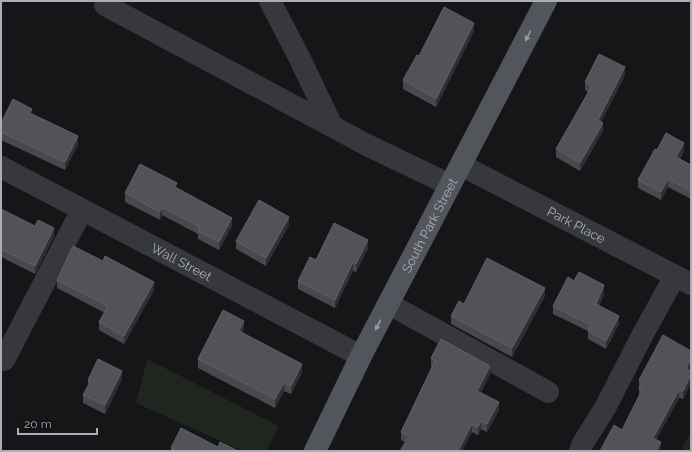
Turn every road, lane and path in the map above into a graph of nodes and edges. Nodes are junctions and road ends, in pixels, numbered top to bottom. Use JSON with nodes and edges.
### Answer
{"nodes":[{"id":1,"x":107,"y":1,"type":"edge"},
{"id":2,"x":270,"y":1,"type":"edge"},
{"id":3,"x":546,"y":1,"type":"edge"},
{"id":4,"x":331,"y":124,"type":"junction"},
{"id":5,"x":461,"y":165,"type":"junction"},
{"id":6,"x":1,"y":168,"type":"edge"},
{"id":7,"x":450,"y":185,"type":"junction"},
{"id":8,"x":82,"y":210,"type":"junction"},
{"id":9,"x":683,"y":280,"type":"edge"},
{"id":10,"x":389,"y":304,"type":"junction"},
{"id":11,"x":362,"y":356,"type":"junction"},
{"id":12,"x":4,"y":360,"type":"dead end"},
{"id":13,"x":548,"y":392,"type":"dead end"},
{"id":14,"x":315,"y":451,"type":"edge"},
{"id":15,"x":580,"y":451,"type":"edge"}],
"edges":[{"from":1,"to":4,"type":"street"},
{"from":2,"to":4,"type":"street"},
{"from":3,"to":5,"type":"main road","name":"South Park Street","one_way":true},
{"from":4,"to":7,"type":"street"},
{"from":5,"to":7,"type":"main road","name":"South Park Street"},
{"from":5,"to":9,"type":"street","name":"Park Place"},
{"from":6,"to":8,"type":"street","name":"Wall Street"},
{"from":7,"to":10,"type":"main road","name":"South Park Street"},
{"from":8,"to":11,"type":"street","name":"Wall Street"},
{"from":8,"to":12,"type":"street"},
{"from":9,"to":15,"type":"street"},
{"from":10,"to":11,"type":"main road","name":"South Park Street","one_way":true},
{"from":10,"to":13,"type":"street"},
{"from":11,"to":14,"type":"main road","name":"South Park Street"}]}
